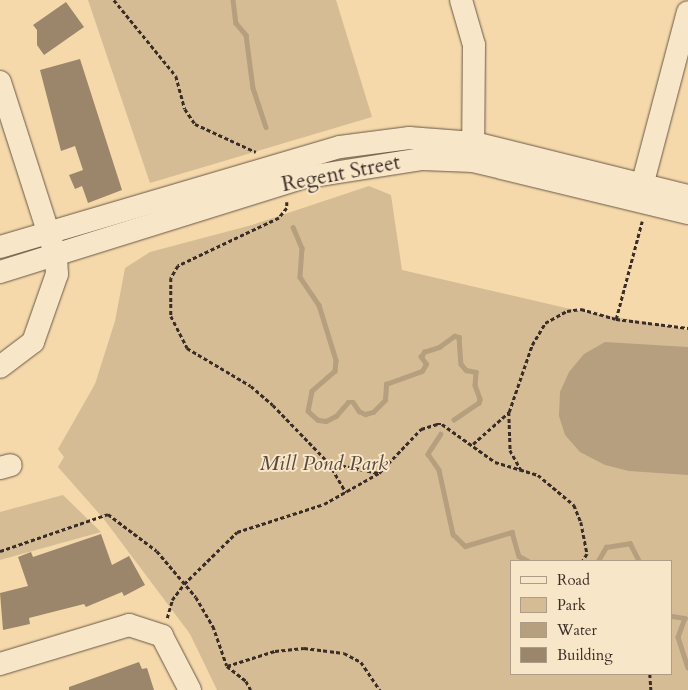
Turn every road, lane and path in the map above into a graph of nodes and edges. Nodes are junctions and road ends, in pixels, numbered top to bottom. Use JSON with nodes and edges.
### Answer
{"nodes":[{"id":1,"x":114,"y":0,"type":"edge"},
{"id":2,"x":461,"y":0,"type":"edge"},
{"id":3,"x":688,"y":12,"type":"edge"},
{"id":4,"x":0,"y":82,"type":"edge"},
{"id":5,"x":256,"y":152,"type":"dead end"},
{"id":6,"x":474,"y":152,"type":"junction"},
{"id":7,"x":688,"y":196,"type":"edge"},
{"id":8,"x":286,"y":198,"type":"dead end"},
{"id":9,"x":641,"y":202,"type":"junction"},
{"id":10,"x":688,"y":213,"type":"edge"},
{"id":11,"x":48,"y":232,"type":"junction"},
{"id":12,"x":0,"y":247,"type":"edge"},
{"id":13,"x":56,"y":256,"type":"junction"},
{"id":14,"x":0,"y":272,"type":"edge"},
{"id":15,"x":616,"y":319,"type":"junction"},
{"id":16,"x":688,"y":328,"type":"edge"},
{"id":17,"x":0,"y":367,"type":"edge"},
{"id":18,"x":509,"y":412,"type":"junction"},
{"id":19,"x":473,"y":444,"type":"junction"},
{"id":20,"x":329,"y":463,"type":"junction"},
{"id":21,"x":521,"y":470,"type":"junction"},
{"id":22,"x":379,"y":473,"type":"junction"},
{"id":23,"x":346,"y":492,"type":"junction"},
{"id":24,"x":0,"y":551,"type":"edge"},
{"id":25,"x":584,"y":560,"type":"edge"},
{"id":26,"x":184,"y":584,"type":"junction"},
{"id":27,"x":146,"y":631,"type":"junction"},
{"id":28,"x":0,"y":664,"type":"edge"},
{"id":29,"x":227,"y":666,"type":"junction"},
{"id":30,"x":650,"y":675,"type":"edge"},
{"id":31,"x":190,"y":690,"type":"edge"},
{"id":32,"x":251,"y":690,"type":"edge"},
{"id":33,"x":380,"y":690,"type":"edge"},
{"id":34,"x":651,"y":690,"type":"edge"}],
"edges":[{"from":1,"to":5,"type":"path"},
{"from":2,"to":6,"type":"street"},
{"from":3,"to":9,"type":"street"},
{"from":4,"to":11,"type":"street"},
{"from":6,"to":9,"type":"street","name":"Regent Street"},
{"from":6,"to":11,"type":"street","name":"Regent Street"},
{"from":6,"to":13,"type":"street","name":"Regent Street"},
{"from":7,"to":9,"type":"street","name":"Regent Street"},
{"from":8,"to":20,"type":"path"},
{"from":9,"to":10,"type":"street","name":"Regent Street"},
{"from":9,"to":15,"type":"path"},
{"from":11,"to":12,"type":"street","name":"Regent Street"},
{"from":11,"to":13,"type":"street"},
{"from":13,"to":14,"type":"street","name":"Regent Street"},
{"from":13,"to":17,"type":"street"},
{"from":15,"to":16,"type":"path"},
{"from":15,"to":18,"type":"path"},
{"from":18,"to":19,"type":"path"},
{"from":18,"to":21,"type":"path"},
{"from":19,"to":21,"type":"path"},
{"from":19,"to":22,"type":"path"},
{"from":20,"to":22,"type":"path"},
{"from":20,"to":23,"type":"path"},
{"from":21,"to":25,"type":"path"},
{"from":22,"to":23,"type":"path"},
{"from":23,"to":26,"type":"path"},
{"from":24,"to":26,"type":"path"},
{"from":26,"to":27,"type":"path"},
{"from":26,"to":29,"type":"path"},
{"from":27,"to":28,"type":"street"},
{"from":27,"to":31,"type":"street"},
{"from":29,"to":32,"type":"path"},
{"from":29,"to":33,"type":"path"},
{"from":30,"to":34,"type":"path"}]}
